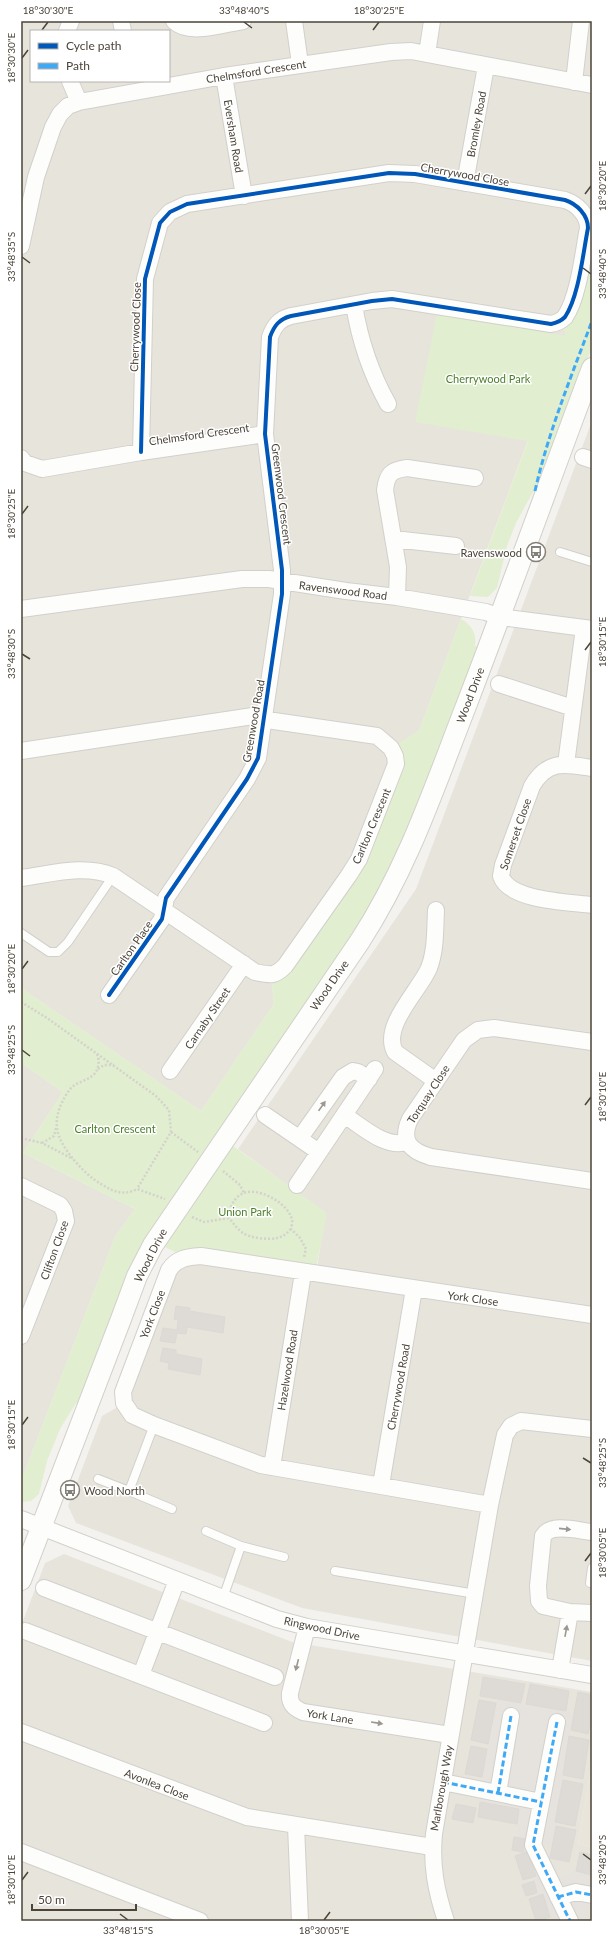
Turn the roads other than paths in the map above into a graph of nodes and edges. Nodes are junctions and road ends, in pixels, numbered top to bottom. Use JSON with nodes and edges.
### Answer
{"nodes":[{"id":1,"x":174,"y":21,"type":"edge"},
{"id":2,"x":243,"y":21,"type":"edge"},
{"id":3,"x":294,"y":21,"type":"edge"},
{"id":4,"x":432,"y":21,"type":"edge"},
{"id":5,"x":581,"y":21,"type":"edge"},
{"id":6,"x":427,"y":54,"type":"junction"},
{"id":7,"x":300,"y":64,"type":"junction"},
{"id":8,"x":486,"y":66,"type":"junction"},
{"id":9,"x":224,"y":76,"type":"junction"},
{"id":10,"x":70,"y":82,"type":"edge"},
{"id":11,"x":574,"y":82,"type":"junction"},
{"id":12,"x":592,"y":85,"type":"edge"},
{"id":13,"x":131,"y":87,"type":"edge"},
{"id":14,"x":79,"y":102,"type":"junction"},
{"id":15,"x":465,"y":183,"type":"junction"},
{"id":16,"x":244,"y":196,"type":"junction"},
{"id":17,"x":21,"y":246,"type":"edge"},
{"id":18,"x":354,"y":304,"type":"junction"},
{"id":19,"x":270,"y":337,"type":"joint"},
{"id":20,"x":592,"y":368,"type":"edge"},
{"id":21,"x":388,"y":404,"type":"dead end"},
{"id":22,"x":265,"y":434,"type":"junction"},
{"id":23,"x":141,"y":452,"type":"junction"},
{"id":24,"x":21,"y":458,"type":"edge"},
{"id":25,"x":475,"y":478,"type":"dead end"},
{"id":26,"x":394,"y":539,"type":"junction"},
{"id":27,"x":456,"y":546,"type":"dead end"},
{"id":28,"x":560,"y":552,"type":"dead end"},
{"id":29,"x":592,"y":562,"type":"edge"},
{"id":30,"x":282,"y":582,"type":"junction"},
{"id":31,"x":397,"y":597,"type":"junction"},
{"id":32,"x":21,"y":609,"type":"edge"},
{"id":33,"x":500,"y":617,"type":"junction"},
{"id":34,"x":588,"y":628,"type":"edge"},
{"id":35,"x":499,"y":684,"type":"dead end"},
{"id":36,"x":573,"y":708,"type":"junction"},
{"id":37,"x":264,"y":719,"type":"junction"},
{"id":38,"x":21,"y":751,"type":"edge"},
{"id":39,"x":566,"y":764,"type":"junction"},
{"id":40,"x":592,"y":768,"type":"edge"},
{"id":41,"x":114,"y":876,"type":"junction"},
{"id":42,"x":21,"y":878,"type":"edge"},
{"id":43,"x":592,"y":905,"type":"edge"},
{"id":44,"x":164,"y":910,"type":"junction"},
{"id":45,"x":436,"y":910,"type":"dead end"},
{"id":46,"x":21,"y":933,"type":"edge"},
{"id":47,"x":244,"y":964,"type":"junction"},
{"id":48,"x":109,"y":995,"type":"dead end"},
{"id":49,"x":592,"y":1042,"type":"edge"},
{"id":50,"x":170,"y":1071,"type":"dead end"},
{"id":51,"x":436,"y":1081,"type":"junction"},
{"id":52,"x":265,"y":1115,"type":"dead end"},
{"id":53,"x":344,"y":1115,"type":"junction"},
{"id":54,"x":300,"y":1138,"type":"junction"},
{"id":55,"x":407,"y":1142,"type":"junction"},
{"id":56,"x":319,"y":1152,"type":"junction"},
{"id":57,"x":592,"y":1180,"type":"edge"},
{"id":58,"x":297,"y":1185,"type":"dead end"},
{"id":59,"x":21,"y":1186,"type":"edge"},
{"id":60,"x":303,"y":1273,"type":"junction"},
{"id":61,"x":414,"y":1289,"type":"junction"},
{"id":62,"x":592,"y":1315,"type":"edge"},
{"id":63,"x":21,"y":1336,"type":"edge"},
{"id":64,"x":154,"y":1425,"type":"junction"},
{"id":65,"x":592,"y":1429,"type":"edge"},
{"id":66,"x":272,"y":1467,"type":"junction"},
{"id":67,"x":98,"y":1479,"type":"dead end"},
{"id":68,"x":381,"y":1485,"type":"junction"},
{"id":69,"x":129,"y":1491,"type":"junction"},
{"id":70,"x":490,"y":1505,"type":"junction"},
{"id":71,"x":172,"y":1508,"type":"dead end"},
{"id":72,"x":21,"y":1519,"type":"edge"},
{"id":73,"x":42,"y":1527,"type":"junction"},
{"id":74,"x":206,"y":1531,"type":"dead end"},
{"id":75,"x":592,"y":1532,"type":"edge"},
{"id":76,"x":241,"y":1546,"type":"junction"},
{"id":77,"x":284,"y":1557,"type":"dead end"},
{"id":78,"x":592,"y":1568,"type":"edge"},
{"id":79,"x":335,"y":1571,"type":"dead end"},
{"id":80,"x":21,"y":1580,"type":"edge"},
{"id":81,"x":177,"y":1580,"type":"junction"},
{"id":82,"x":590,"y":1583,"type":"dead end"},
{"id":83,"x":44,"y":1588,"type":"dead end"},
{"id":84,"x":476,"y":1594,"type":"junction"},
{"id":85,"x":223,"y":1598,"type":"junction"},
{"id":86,"x":570,"y":1612,"type":"junction"},
{"id":87,"x":592,"y":1613,"type":"edge"},
{"id":88,"x":307,"y":1627,"type":"junction"},
{"id":89,"x":25,"y":1631,"type":"dead end"},
{"id":90,"x":157,"y":1632,"type":"junction"},
{"id":91,"x":466,"y":1654,"type":"junction"},
{"id":92,"x":560,"y":1670,"type":"junction"},
{"id":93,"x":141,"y":1675,"type":"junction"},
{"id":94,"x":592,"y":1675,"type":"edge"},
{"id":95,"x":274,"y":1677,"type":"dead end"},
{"id":96,"x":511,"y":1716,"type":"dead end"},
{"id":97,"x":264,"y":1722,"type":"dead end"},
{"id":98,"x":557,"y":1722,"type":"dead end"},
{"id":99,"x":21,"y":1732,"type":"edge"},
{"id":100,"x":450,"y":1735,"type":"junction"},
{"id":101,"x":443,"y":1782,"type":"junction"},
{"id":102,"x":498,"y":1794,"type":"junction"},
{"id":103,"x":541,"y":1802,"type":"junction"},
{"id":104,"x":296,"y":1826,"type":"junction"},
{"id":105,"x":432,"y":1848,"type":"junction"},
{"id":106,"x":21,"y":1852,"type":"edge"},
{"id":107,"x":592,"y":1895,"type":"edge"},
{"id":108,"x":558,"y":1897,"type":"junction"},
{"id":109,"x":200,"y":1921,"type":"edge"},
{"id":110,"x":300,"y":1921,"type":"edge"},
{"id":111,"x":446,"y":1921,"type":"edge"},
{"id":112,"x":570,"y":1921,"type":"edge"}],
"edges":[{"from":1,"to":2,"type":"street"},
{"from":3,"to":7,"type":"street"},
{"from":4,"to":6,"type":"street"},
{"from":5,"to":11,"type":"street"},
{"from":6,"to":7,"type":"street","name":"Chelmsford Crescent"},
{"from":6,"to":8,"type":"street","name":"Chelmsford Crescent"},
{"from":7,"to":9,"type":"street","name":"Chelmsford Crescent"},
{"from":8,"to":11,"type":"street","name":"Chelmsford Crescent"},
{"from":8,"to":15,"type":"street","name":"Bromley Road"},
{"from":9,"to":13,"type":"street","name":"Chelmsford Crescent"},
{"from":9,"to":16,"type":"street","name":"Eversham Road"},
{"from":10,"to":14,"type":"street"},
{"from":11,"to":12,"type":"street","name":"Chelmsford Crescent"},
{"from":13,"to":14,"type":"street","name":"Chelmsford Crescent"},
{"from":14,"to":17,"type":"street","name":"Chelmsford Crescent"},
{"from":15,"to":16,"type":"street","name":"Cherrywood Close"},
{"from":15,"to":18,"type":"street","name":"Cherrywood Close"},
{"from":16,"to":23,"type":"street","name":"Cherrywood Close"},
{"from":18,"to":19,"type":"street","name":"Cherrywood Close"},
{"from":18,"to":21,"type":"street"},
{"from":19,"to":22,"type":"street","name":"Greenwood Crescent"},
{"from":20,"to":33,"type":"street","name":"Wood Drive"},
{"from":22,"to":23,"type":"street","name":"Chelmsford Crescent"},
{"from":22,"to":30,"type":"street","name":"Greenwood Crescent"},
{"from":23,"to":24,"type":"street","name":"Chelmsford Crescent"},
{"from":25,"to":26,"type":"street"},
{"from":26,"to":27,"type":"street"},
{"from":26,"to":31,"type":"street"},
{"from":28,"to":29,"type":"lane"},
{"from":30,"to":31,"type":"street","name":"Ravenswood Road"},
{"from":30,"to":32,"type":"street","name":"Ravenswood Road"},
{"from":30,"to":37,"type":"street","name":"Greenwood Road"},
{"from":31,"to":33,"type":"street","name":"Ravenswood Road"},
{"from":33,"to":34,"type":"street","name":"Ravenswood Road"},
{"from":33,"to":73,"type":"street","name":"Wood Drive"},
{"from":34,"to":36,"type":"street"},
{"from":35,"to":36,"type":"street"},
{"from":36,"to":39,"type":"street"},
{"from":37,"to":38,"type":"street","name":"Carlton Crescent"},
{"from":37,"to":44,"type":"street","name":"Greenwood Road"},
{"from":37,"to":47,"type":"street","name":"Carlton Crescent"},
{"from":39,"to":40,"type":"street","name":"Somerset Close"},
{"from":39,"to":43,"type":"street","name":"Somerset Close"},
{"from":41,"to":42,"type":"street","name":"Carlton Crescent"},
{"from":41,"to":44,"type":"street","name":"Carlton Crescent"},
{"from":41,"to":46,"type":"lane"},
{"from":44,"to":47,"type":"street","name":"Carlton Crescent"},
{"from":44,"to":48,"type":"street","name":"Carlton Place"},
{"from":45,"to":51,"type":"street"},
{"from":47,"to":50,"type":"street","name":"Carnaby Street"},
{"from":49,"to":51,"type":"street","name":"Torquay Close"},
{"from":51,"to":55,"type":"street","name":"Torquay Close"},
{"from":52,"to":54,"type":"street"},
{"from":54,"to":53,"type":"street","one_way":true},
{"from":53,"to":55,"type":"street"},
{"from":53,"to":56,"type":"street"},
{"from":54,"to":56,"type":"street"},
{"from":55,"to":57,"type":"street"},
{"from":56,"to":58,"type":"street"},
{"from":59,"to":63,"type":"street","name":"Clifton Close"},
{"from":60,"to":61,"type":"street","name":"York Close"},
{"from":60,"to":64,"type":"street","name":"York Close"},
{"from":60,"to":66,"type":"street","name":"Hazelwood Road"},
{"from":61,"to":62,"type":"street","name":"York Close"},
{"from":61,"to":68,"type":"street","name":"Cherrywood Road"},
{"from":64,"to":66,"type":"street","name":"York Close"},
{"from":64,"to":69,"type":"lane"},
{"from":65,"to":70,"type":"street"},
{"from":66,"to":68,"type":"street","name":"York Close"},
{"from":67,"to":69,"type":"lane"},
{"from":68,"to":70,"type":"street","name":"York Close"},
{"from":69,"to":71,"type":"lane"},
{"from":70,"to":84,"type":"street"},
{"from":72,"to":73,"type":"street","name":"Ringwood Drive"},
{"from":73,"to":80,"type":"street","name":"Wood Drive"},
{"from":73,"to":81,"type":"street","name":"Ringwood Drive"},
{"from":74,"to":76,"type":"lane"},
{"from":86,"to":75,"type":"street","one_way":true},
{"from":76,"to":77,"type":"lane"},
{"from":76,"to":85,"type":"lane"},
{"from":78,"to":82,"type":"lane"},
{"from":79,"to":84,"type":"lane"},
{"from":81,"to":85,"type":"street","name":"Ringwood Drive"},
{"from":81,"to":90,"type":"street"},
{"from":83,"to":90,"type":"street"},
{"from":84,"to":91,"type":"street"},
{"from":85,"to":88,"type":"street","name":"Ringwood Drive"},
{"from":86,"to":87,"type":"street"},
{"from":92,"to":86,"type":"street","one_way":true},
{"from":88,"to":91,"type":"street","name":"Ringwood Drive"},
{"from":88,"to":100,"type":"street","name":"York Lane","one_way":true},
{"from":89,"to":93,"type":"street"},
{"from":90,"to":93,"type":"street"},
{"from":90,"to":95,"type":"street"},
{"from":91,"to":92,"type":"street","name":"Ringwood Drive"},
{"from":91,"to":100,"type":"street","name":"Marlborough Way"},
{"from":92,"to":94,"type":"street","name":"Ringwood Drive"},
{"from":93,"to":97,"type":"street"},
{"from":96,"to":102,"type":"street"},
{"from":98,"to":103,"type":"street"},
{"from":99,"to":104,"type":"street","name":"Avonlea Close"},
{"from":100,"to":101,"type":"street","name":"Marlborough Way"},
{"from":101,"to":102,"type":"street"},
{"from":101,"to":105,"type":"street","name":"Marlborough Way"},
{"from":102,"to":103,"type":"street"},
{"from":103,"to":108,"type":"street"},
{"from":104,"to":105,"type":"street","name":"Avonlea Close"},
{"from":104,"to":110,"type":"street"},
{"from":105,"to":111,"type":"street","name":"Marlborough Way"},
{"from":106,"to":109,"type":"street"},
{"from":107,"to":108,"type":"street"},
{"from":108,"to":112,"type":"street"}]}
